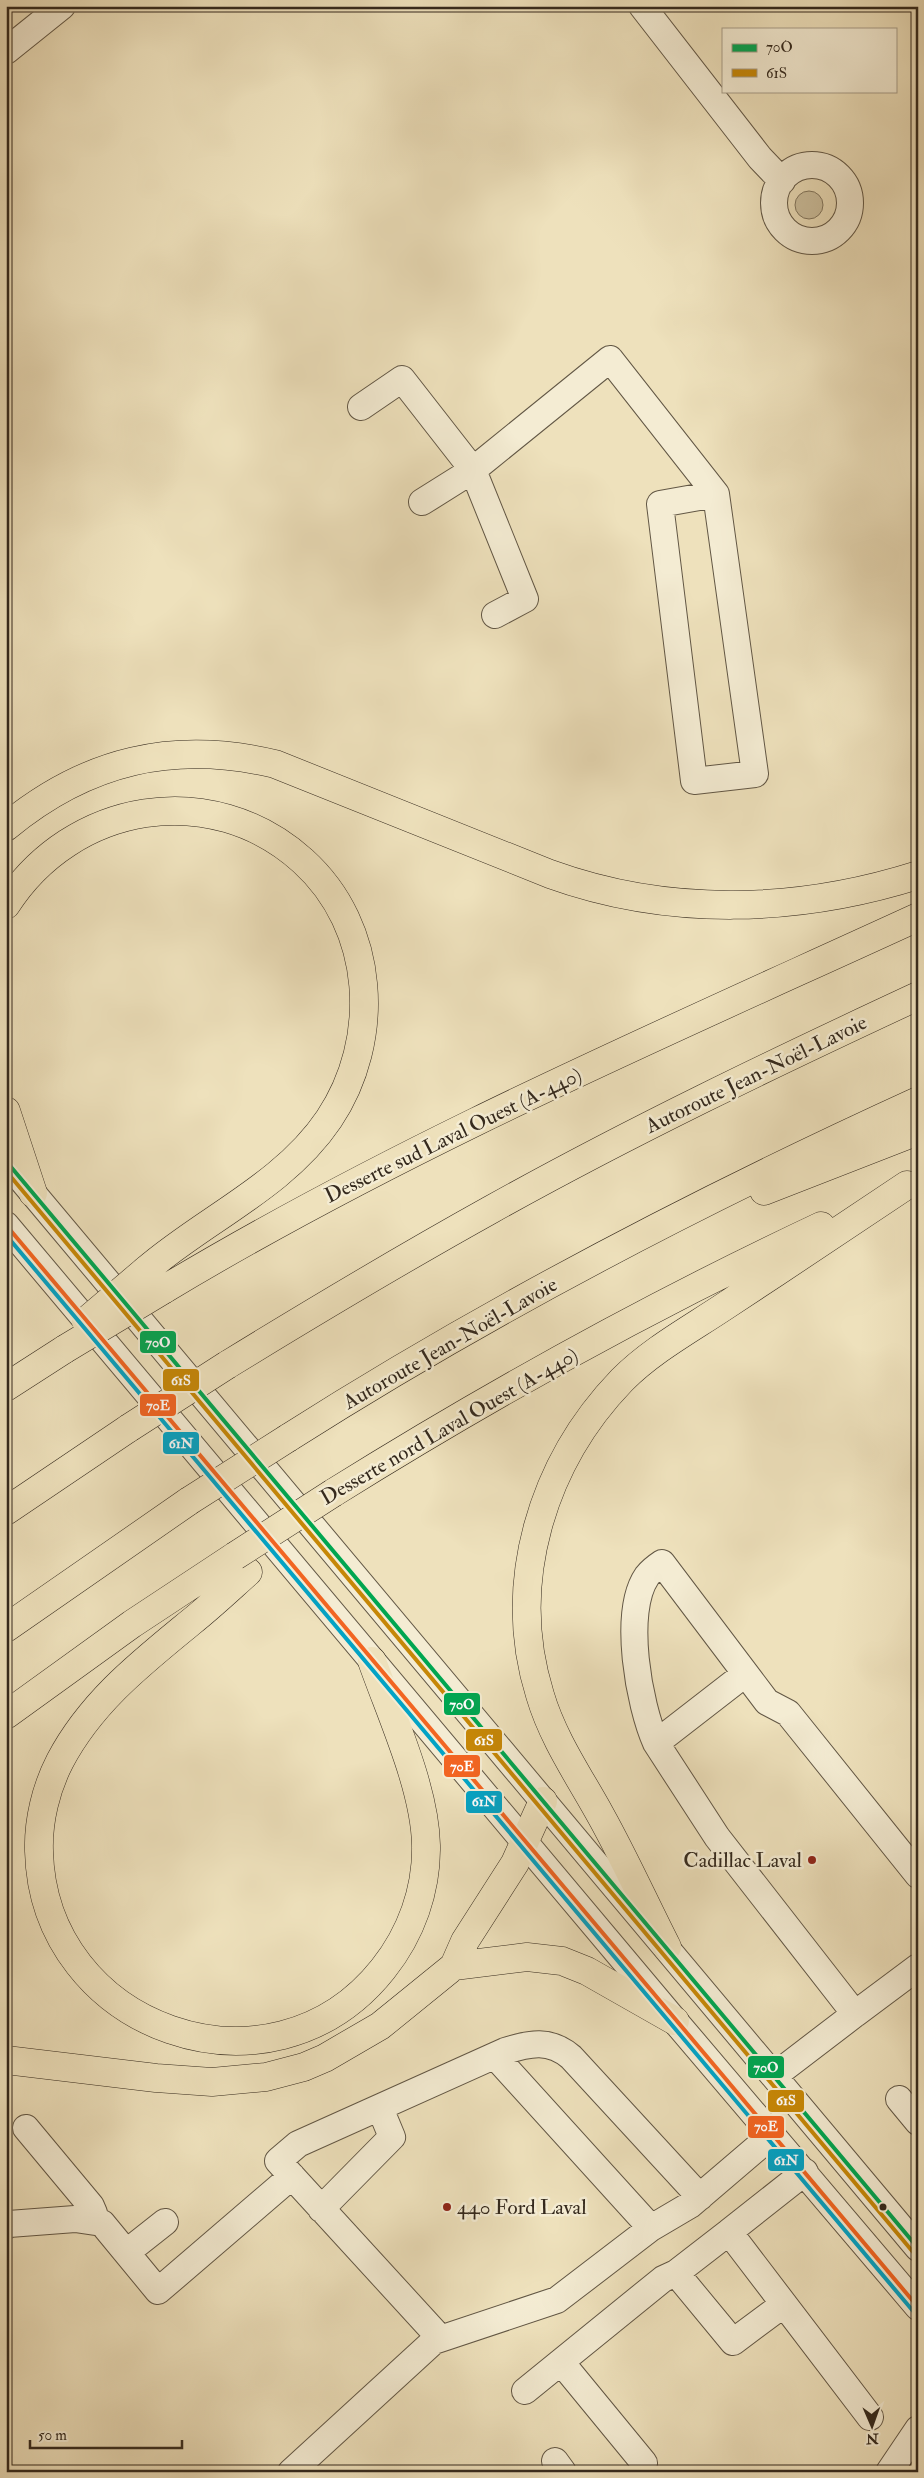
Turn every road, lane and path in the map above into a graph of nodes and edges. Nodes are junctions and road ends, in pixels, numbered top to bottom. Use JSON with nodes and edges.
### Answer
{"nodes":[{"id":1,"x":62,"y":6,"type":"edge"},
{"id":2,"x":642,"y":6,"type":"edge"},
{"id":3,"x":6,"y":51,"type":"edge"},
{"id":4,"x":782,"y":181,"type":"dead end"},
{"id":5,"x":361,"y":407,"type":"dead end"},
{"id":6,"x":472,"y":470,"type":"junction"},
{"id":7,"x":716,"y":494,"type":"junction"},
{"id":8,"x":422,"y":502,"type":"dead end"},
{"id":9,"x":495,"y":615,"type":"dead end"},
{"id":10,"x":6,"y":827,"type":"edge"},
{"id":11,"x":918,"y":875,"type":"edge"},
{"id":12,"x":6,"y":905,"type":"edge"},
{"id":13,"x":918,"y":917,"type":"edge"},
{"id":14,"x":918,"y":996,"type":"edge"},
{"id":15,"x":918,"y":1101,"type":"edge"},
{"id":16,"x":6,"y":1111,"type":"edge"},
{"id":17,"x":918,"y":1131,"type":"edge"},
{"id":18,"x":6,"y":1161,"type":"edge"},
{"id":19,"x":913,"y":1183,"type":"edge"},
{"id":20,"x":34,"y":1194,"type":"junction"},
{"id":21,"x":6,"y":1225,"type":"edge"},
{"id":22,"x":606,"y":1253,"type":"junction"},
{"id":23,"x":155,"y":1280,"type":"junction"},
{"id":24,"x":10,"y":1385,"type":"edge"},
{"id":25,"x":6,"y":1511,"type":"edge"},
{"id":26,"x":242,"y":1564,"type":"junction"},
{"id":27,"x":6,"y":1628,"type":"edge"},
{"id":28,"x":372,"y":1661,"type":"junction"},
{"id":29,"x":745,"y":1674,"type":"junction"},
{"id":30,"x":6,"y":1715,"type":"edge"},
{"id":31,"x":656,"y":1742,"type":"junction"},
{"id":32,"x":543,"y":1801,"type":"junction"},
{"id":33,"x":525,"y":1841,"type":"junction"},
{"id":34,"x":918,"y":1875,"type":"edge"},
{"id":35,"x":667,"y":1947,"type":"junction"},
{"id":36,"x":454,"y":1966,"type":"junction"},
{"id":37,"x":918,"y":1967,"type":"edge"},
{"id":38,"x":855,"y":2014,"type":"junction"},
{"id":39,"x":675,"y":2021,"type":"junction"},
{"id":40,"x":495,"y":2056,"type":"junction"},
{"id":41,"x":6,"y":2060,"type":"edge"},
{"id":42,"x":774,"y":2076,"type":"junction"},
{"id":43,"x":899,"y":2099,"type":"dead end"},
{"id":44,"x":380,"y":2108,"type":"junction"},
{"id":45,"x":918,"y":2122,"type":"edge"},
{"id":46,"x":26,"y":2128,"type":"dead end"},
{"id":47,"x":772,"y":2135,"type":"junction"},
{"id":48,"x":805,"y":2172,"type":"junction"},
{"id":49,"x":292,"y":2176,"type":"junction"},
{"id":50,"x":700,"y":2197,"type":"junction"},
{"id":51,"x":321,"y":2209,"type":"junction"},
{"id":52,"x":94,"y":2220,"type":"junction"},
{"id":53,"x":165,"y":2222,"type":"dead end"},
{"id":54,"x":7,"y":2223,"type":"edge"},
{"id":55,"x":651,"y":2228,"type":"junction"},
{"id":56,"x":729,"y":2232,"type":"junction"},
{"id":57,"x":918,"y":2248,"type":"edge"},
{"id":58,"x":126,"y":2252,"type":"junction"},
{"id":59,"x":676,"y":2273,"type":"junction"},
{"id":60,"x":784,"y":2304,"type":"junction"},
{"id":61,"x":918,"y":2307,"type":"edge"},
{"id":62,"x":440,"y":2338,"type":"junction"},
{"id":63,"x":562,"y":2362,"type":"junction"},
{"id":64,"x":525,"y":2391,"type":"dead end"},
{"id":65,"x":870,"y":2417,"type":"dead end"},
{"id":66,"x":918,"y":2429,"type":"edge"},
{"id":67,"x":644,"y":2463,"type":"dead end"},
{"id":68,"x":291,"y":2472,"type":"edge"},
{"id":69,"x":889,"y":2472,"type":"edge"}],
"edges":[{"from":1,"to":3,"type":"street"},
{"from":2,"to":4,"type":"street"},
{"from":5,"to":6,"type":"street"},
{"from":6,"to":7,"type":"street"},
{"from":6,"to":8,"type":"street"},
{"from":6,"to":9,"type":"street"},
{"from":7,"to":7,"type":"street"},
{"from":10,"to":11,"type":"main road"},
{"from":12,"to":23,"type":"main road"},
{"from":13,"to":23,"type":"main road","name":"Desserte sud Laval Ouest (A-440)"},
{"from":14,"to":25,"type":"main road","name":"Autoroute Jean-Noël-Lavoie","bridge":true},
{"from":15,"to":22,"type":"main road","name":"Autoroute Jean-Noël-Lavoie"},
{"from":16,"to":20,"type":"main road"},
{"from":17,"to":22,"type":"main road"},
{"from":18,"to":20,"type":"street"},
{"from":19,"to":26,"type":"main road","name":"Desserte nord Laval Ouest (A-440)","bridge":true},
{"from":19,"to":35,"type":"main road"},
{"from":20,"to":32,"type":"street"},
{"from":21,"to":28,"type":"street"},
{"from":22,"to":27,"type":"main road","name":"Autoroute Jean-Noël-Lavoie","bridge":true},
{"from":23,"to":24,"type":"main road","bridge":true},
{"from":26,"to":28,"type":"main road"},
{"from":26,"to":30,"type":"main road","name":"Desserte nord Laval Ouest (A-440)"},
{"from":28,"to":33,"type":"street"},
{"from":29,"to":31,"type":"street"},
{"from":29,"to":31,"type":"street"},
{"from":29,"to":34,"type":"street"},
{"from":31,"to":38,"type":"street"},
{"from":32,"to":33,"type":"main road"},
{"from":32,"to":35,"type":"street"},
{"from":33,"to":36,"type":"main road"},
{"from":33,"to":39,"type":"street"},
{"from":35,"to":42,"type":"street"},
{"from":36,"to":39,"type":"main road"},
{"from":36,"to":41,"type":"main road"},
{"from":37,"to":38,"type":"street"},
{"from":38,"to":42,"type":"street"},
{"from":39,"to":47,"type":"street"},
{"from":40,"to":44,"type":"street"},
{"from":40,"to":50,"type":"street"},
{"from":40,"to":55,"type":"street"},
{"from":42,"to":57,"type":"street"},
{"from":43,"to":45,"type":"street"},
{"from":44,"to":49,"type":"street"},
{"from":44,"to":51,"type":"street"},
{"from":46,"to":52,"type":"street"},
{"from":47,"to":48,"type":"street"},
{"from":47,"to":50,"type":"street"},
{"from":48,"to":56,"type":"street"},
{"from":48,"to":61,"type":"street"},
{"from":49,"to":51,"type":"street"},
{"from":49,"to":58,"type":"street"},
{"from":50,"to":55,"type":"street"},
{"from":51,"to":62,"type":"street"},
{"from":52,"to":54,"type":"street"},
{"from":52,"to":58,"type":"street"},
{"from":53,"to":58,"type":"street"},
{"from":55,"to":62,"type":"street"},
{"from":56,"to":59,"type":"street"},
{"from":56,"to":60,"type":"street"},
{"from":59,"to":60,"type":"street"},
{"from":59,"to":63,"type":"street"},
{"from":60,"to":65,"type":"street"},
{"from":62,"to":68,"type":"street"},
{"from":63,"to":64,"type":"street"},
{"from":63,"to":67,"type":"street"},
{"from":66,"to":69,"type":"street"}]}
